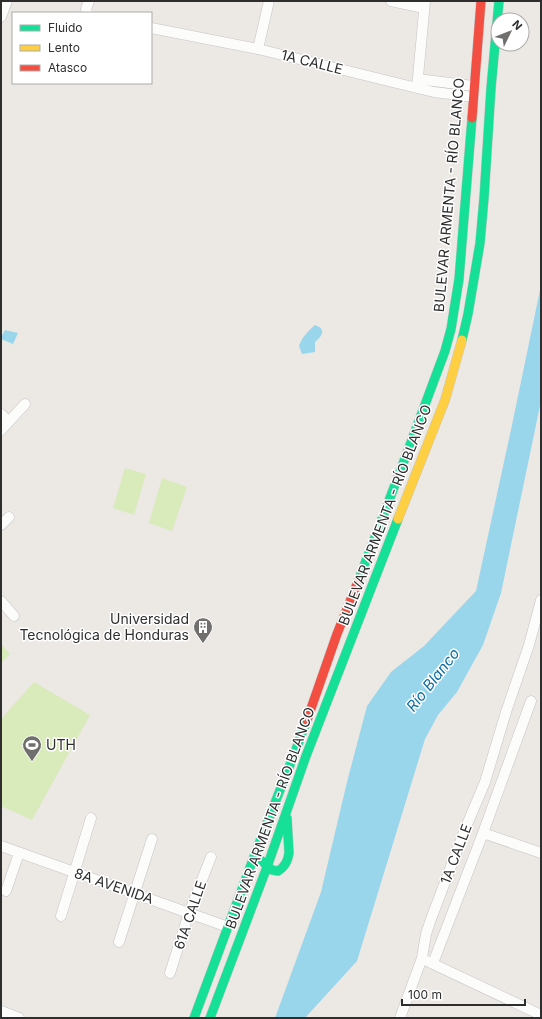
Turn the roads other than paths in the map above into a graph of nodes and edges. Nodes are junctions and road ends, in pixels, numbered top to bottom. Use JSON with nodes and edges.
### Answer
{"nodes":[{"id":1,"x":7,"y":1,"type":"edge"},
{"id":2,"x":89,"y":1,"type":"edge"},
{"id":3,"x":270,"y":1,"type":"edge"},
{"id":4,"x":391,"y":1,"type":"edge"},
{"id":5,"x":481,"y":1,"type":"edge"},
{"id":6,"x":499,"y":1,"type":"edge"},
{"id":7,"x":425,"y":5,"type":"edge"},
{"id":8,"x":87,"y":12,"type":"edge"},
{"id":9,"x":498,"y":12,"type":"edge"},
{"id":10,"x":1,"y":17,"type":"edge"},
{"id":11,"x":152,"y":28,"type":"edge"},
{"id":12,"x":490,"y":32,"type":"edge"},
{"id":13,"x":258,"y":49,"type":"junction"},
{"id":14,"x":494,"y":52,"type":"edge"},
{"id":15,"x":417,"y":83,"type":"junction"},
{"id":16,"x":473,"y":86,"type":"junction"},
{"id":17,"x":473,"y":97,"type":"junction"},
{"id":18,"x":25,"y":404,"type":"dead end"},
{"id":19,"x":1,"y":414,"type":"edge"},
{"id":20,"x":9,"y":422,"type":"junction"},
{"id":21,"x":1,"y":430,"type":"edge"},
{"id":22,"x":401,"y":469,"type":"junction"},
{"id":23,"x":9,"y":517,"type":"dead end"},
{"id":24,"x":1,"y":525,"type":"edge"},
{"id":25,"x":380,"y":567,"type":"junction"},
{"id":26,"x":541,"y":600,"type":"edge"},
{"id":27,"x":1,"y":601,"type":"edge"},
{"id":28,"x":14,"y":616,"type":"dead end"},
{"id":29,"x":531,"y":701,"type":"dead end"},
{"id":30,"x":292,"y":760,"type":"junction"},
{"id":31,"x":286,"y":814,"type":"junction"},
{"id":32,"x":91,"y":818,"type":"dead end"},
{"id":33,"x":483,"y":833,"type":"junction"},
{"id":34,"x":152,"y":839,"type":"dead end"},
{"id":35,"x":1,"y":846,"type":"edge"},
{"id":36,"x":19,"y":853,"type":"junction"},
{"id":37,"x":541,"y":853,"type":"edge"},
{"id":38,"x":211,"y":857,"type":"dead end"},
{"id":39,"x":267,"y":867,"type":"junction"},
{"id":40,"x":74,"y":872,"type":"junction"},
{"id":41,"x":6,"y":891,"type":"dead end"},
{"id":42,"x":135,"y":893,"type":"junction"},
{"id":43,"x":190,"y":913,"type":"junction"},
{"id":44,"x":61,"y":916,"type":"dead end"},
{"id":45,"x":228,"y":927,"type":"junction"},
{"id":46,"x":119,"y":942,"type":"dead end"},
{"id":47,"x":422,"y":958,"type":"junction"},
{"id":48,"x":433,"y":963,"type":"junction"},
{"id":49,"x":170,"y":973,"type":"dead end"},
{"id":50,"x":215,"y":1005,"type":"junction"},
{"id":51,"x":1,"y":1011,"type":"edge"},
{"id":52,"x":541,"y":1015,"type":"edge"},
{"id":53,"x":195,"y":1017,"type":"edge"},
{"id":54,"x":19,"y":1018,"type":"edge"},
{"id":55,"x":210,"y":1018,"type":"edge"},
{"id":56,"x":214,"y":1018,"type":"edge"},
{"id":57,"x":400,"y":1018,"type":"edge"}],
"edges":[{"from":1,"to":10,"type":"street"},
{"from":2,"to":8,"type":"street"},
{"from":3,"to":13,"type":"street"},
{"from":4,"to":7,"type":"street"},
{"from":5,"to":16,"type":"main road","name":"BULEVAR ARMENTA - RÍO BLANCO"},
{"from":6,"to":9,"type":"main road","name":"BULEVAR ARMENTA - RÍO BLANCO"},
{"from":7,"to":15,"type":"street"},
{"from":11,"to":13,"type":"street","name":"1A CALLE"},
{"from":12,"to":17,"type":"main road"},
{"from":13,"to":15,"type":"street","name":"1A CALLE"},
{"from":14,"to":25,"type":"main road","name":"BULEVAR ARMENTA - RÍO BLANCO"},
{"from":15,"to":16,"type":"street","name":"1A CALLE"},
{"from":15,"to":17,"type":"street","name":"1A CALLE"},
{"from":16,"to":17,"type":"main road","name":"BULEVAR ARMENTA - RÍO BLANCO"},
{"from":17,"to":22,"type":"main road","name":"BULEVAR ARMENTA - RÍO BLANCO"},
{"from":18,"to":20,"type":"street"},
{"from":19,"to":20,"type":"street"},
{"from":20,"to":21,"type":"street"},
{"from":22,"to":25,"type":"main road"},
{"from":22,"to":30,"type":"main road","name":"BULEVAR ARMENTA - RÍO BLANCO"},
{"from":23,"to":24,"type":"street"},
{"from":25,"to":31,"type":"main road","name":"BULEVAR ARMENTA - RÍO BLANCO"},
{"from":26,"to":47,"type":"street","name":"1A CALLE"},
{"from":27,"to":28,"type":"street"},
{"from":29,"to":33,"type":"street"},
{"from":30,"to":39,"type":"main road"},
{"from":30,"to":45,"type":"main road","name":"BULEVAR ARMENTA - RÍO BLANCO"},
{"from":31,"to":39,"type":"main road","name":"BULEVAR ARMENTA - RÍO BLANCO"},
{"from":31,"to":39,"type":"main road"},
{"from":32,"to":40,"type":"street"},
{"from":33,"to":37,"type":"street"},
{"from":33,"to":48,"type":"street"},
{"from":34,"to":42,"type":"street"},
{"from":35,"to":36,"type":"street","name":"8A AVENIDA"},
{"from":36,"to":40,"type":"street","name":"8A AVENIDA"},
{"from":36,"to":41,"type":"street"},
{"from":38,"to":43,"type":"street","name":"61A CALLE"},
{"from":39,"to":50,"type":"main road","name":"BULEVAR ARMENTA - RÍO BLANCO"},
{"from":40,"to":42,"type":"street","name":"8A AVENIDA"},
{"from":40,"to":44,"type":"street"},
{"from":42,"to":43,"type":"street","name":"8A AVENIDA"},
{"from":42,"to":46,"type":"street"},
{"from":43,"to":45,"type":"street","name":"8A AVENIDA"},
{"from":43,"to":49,"type":"street","name":"61A CALLE"},
{"from":45,"to":53,"type":"main road","name":"BULEVAR ARMENTA - RÍO BLANCO"},
{"from":47,"to":48,"type":"street"},
{"from":47,"to":57,"type":"street","name":"1A CALLE"},
{"from":48,"to":52,"type":"street"},
{"from":50,"to":55,"type":"main road","name":"BULEVAR ARMENTA - RÍO BLANCO"},
{"from":50,"to":56,"type":"main road"},
{"from":51,"to":54,"type":"street"}]}
